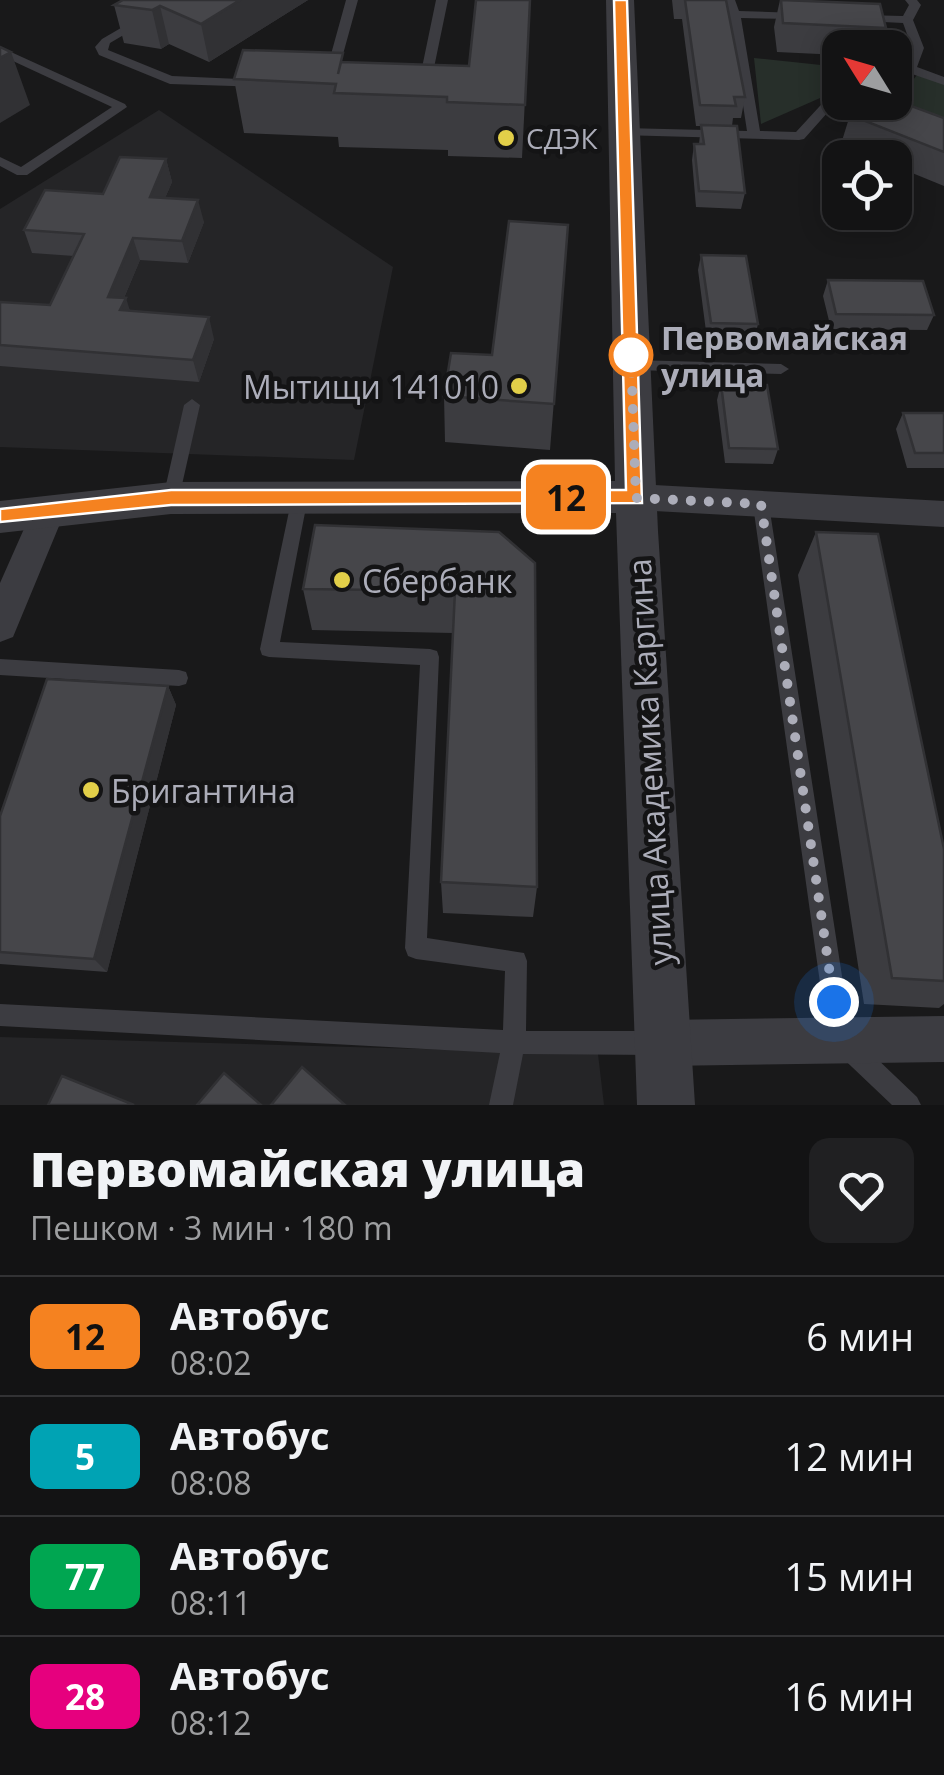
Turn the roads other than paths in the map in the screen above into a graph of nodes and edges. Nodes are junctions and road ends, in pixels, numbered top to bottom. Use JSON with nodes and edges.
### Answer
{"nodes":[{"id":1,"x":177,"y":0,"type":"edge"},
{"id":2,"x":352,"y":0,"type":"edge"},
{"id":3,"x":442,"y":0,"type":"edge"},
{"id":4,"x":620,"y":0,"type":"edge"},
{"id":5,"x":729,"y":0,"type":"edge"},
{"id":6,"x":911,"y":0,"type":"edge"},
{"id":7,"x":735,"y":14,"type":"junction"},
{"id":8,"x":811,"y":16,"type":"edge"},
{"id":9,"x":849,"y":18,"type":"edge"},
{"id":10,"x":907,"y":20,"type":"junction"},
{"id":11,"x":911,"y":30,"type":"edge"},
{"id":12,"x":912,"y":33,"type":"edge"},
{"id":13,"x":0,"y":51,"type":"edge"},
{"id":14,"x":912,"y":64,"type":"edge"},
{"id":15,"x":912,"y":70,"type":"edge"},
{"id":16,"x":944,"y":81,"type":"edge"},
{"id":17,"x":274,"y":84,"type":"edge"},
{"id":18,"x":347,"y":87,"type":"edge"},
{"id":19,"x":416,"y":89,"type":"edge"},
{"id":20,"x":822,"y":111,"type":"edge"},
{"id":21,"x":624,"y":132,"type":"junction"},
{"id":22,"x":754,"y":135,"type":"junction"},
{"id":23,"x":0,"y":161,"type":"edge"},
{"id":24,"x":632,"y":365,"type":"junction"},
{"id":25,"x":781,"y":369,"type":"dead end"},
{"id":26,"x":192,"y":404,"type":"dead end"},
{"id":27,"x":300,"y":496,"type":"junction"},
{"id":28,"x":171,"y":498,"type":"junction"},
{"id":29,"x":636,"y":498,"type":"junction"},
{"id":30,"x":761,"y":504,"type":"junction"},
{"id":31,"x":47,"y":514,"type":"junction"},
{"id":32,"x":944,"y":514,"type":"edge"},
{"id":33,"x":0,"y":517,"type":"edge"},
{"id":34,"x":0,"y":626,"type":"edge"},
{"id":35,"x":0,"y":667,"type":"edge"},
{"id":36,"x":179,"y":678,"type":"dead end"},
{"id":37,"x":0,"y":1015,"type":"edge"},
{"id":38,"x":944,"y":1039,"type":"edge"},
{"id":39,"x":840,"y":1040,"type":"junction"},
{"id":40,"x":514,"y":1042,"type":"junction"},
{"id":41,"x":663,"y":1043,"type":"junction"},
{"id":42,"x":501,"y":1105,"type":"edge"},
{"id":43,"x":666,"y":1105,"type":"edge"},
{"id":44,"x":909,"y":1105,"type":"edge"}],
"edges":[{"from":1,"to":17,"type":"lane"},
{"from":2,"to":18,"type":"lane"},
{"from":3,"to":19,"type":"lane"},
{"from":4,"to":21,"type":"street","name":"улица Академика Каргина"},
{"from":5,"to":7,"type":"lane"},
{"from":6,"to":10,"type":"lane"},
{"from":7,"to":8,"type":"lane"},
{"from":7,"to":22,"type":"lane"},
{"from":9,"to":10,"type":"lane"},
{"from":10,"to":11,"type":"lane"},
{"from":12,"to":14,"type":"lane"},
{"from":13,"to":23,"type":"lane"},
{"from":15,"to":16,"type":"lane"},
{"from":20,"to":22,"type":"lane"},
{"from":21,"to":22,"type":"lane"},
{"from":21,"to":24,"type":"street","name":"улица Академика Каргина"},
{"from":24,"to":25,"type":"lane"},
{"from":24,"to":29,"type":"street","name":"улица Академика Каргина"},
{"from":26,"to":28,"type":"lane"},
{"from":27,"to":28,"type":"street"},
{"from":27,"to":29,"type":"street"},
{"from":27,"to":40,"type":"lane"},
{"from":28,"to":31,"type":"street"},
{"from":29,"to":30,"type":"street"},
{"from":29,"to":41,"type":"street","name":"улица Академика Каргина"},
{"from":30,"to":32,"type":"street"},
{"from":30,"to":39,"type":"lane"},
{"from":31,"to":33,"type":"street"},
{"from":31,"to":34,"type":"street"},
{"from":35,"to":36,"type":"lane"},
{"from":37,"to":40,"type":"lane"},
{"from":38,"to":39,"type":"street"},
{"from":39,"to":41,"type":"street"},
{"from":39,"to":44,"type":"lane"},
{"from":40,"to":41,"type":"lane"},
{"from":40,"to":42,"type":"lane"},
{"from":41,"to":43,"type":"street","name":"улица Академика Каргина"}]}
